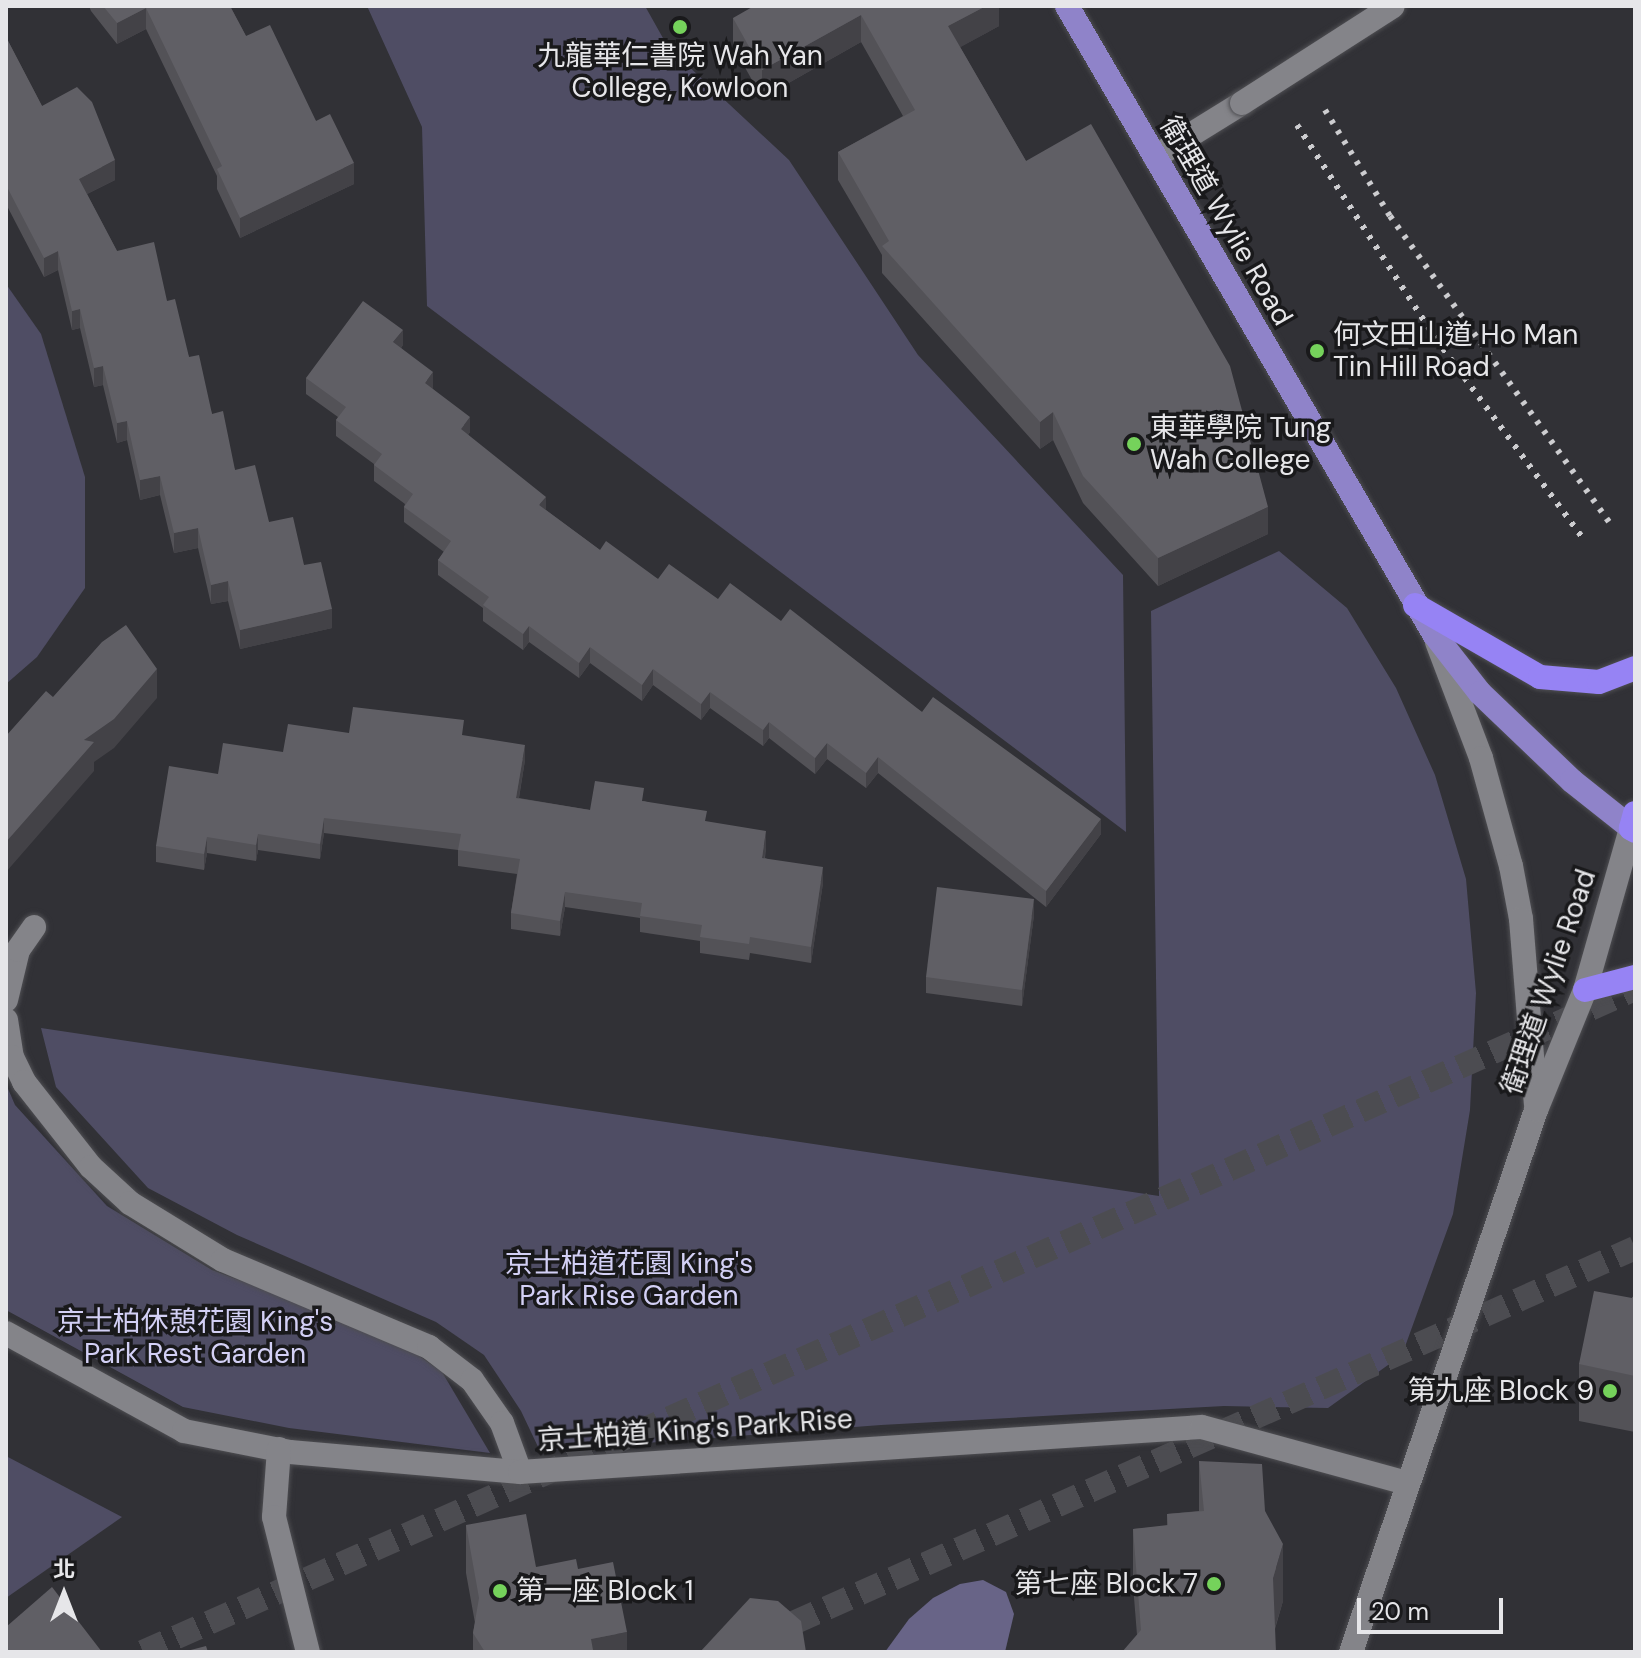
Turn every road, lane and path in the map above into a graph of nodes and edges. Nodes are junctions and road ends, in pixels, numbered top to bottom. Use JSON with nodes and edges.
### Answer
{"nodes":[{"id":1,"x":1067,"y":6,"type":"edge"},
{"id":2,"x":1393,"y":6,"type":"edge"},
{"id":3,"x":1155,"y":157,"type":"junction"},
{"id":4,"x":1415,"y":605,"type":"junction"},
{"id":5,"x":1434,"y":634,"type":"junction"},
{"id":6,"x":1635,"y":668,"type":"edge"},
{"id":7,"x":1634,"y":824,"type":"edge"},
{"id":8,"x":34,"y":927,"type":"dead end"},
{"id":9,"x":1635,"y":977,"type":"edge"},
{"id":10,"x":1585,"y":990,"type":"junction"},
{"id":11,"x":6,"y":1000,"type":"edge"},
{"id":12,"x":6,"y":1020,"type":"edge"},
{"id":13,"x":1536,"y":1110,"type":"junction"},
{"id":14,"x":6,"y":1333,"type":"edge"},
{"id":15,"x":279,"y":1449,"type":"junction"},
{"id":16,"x":520,"y":1472,"type":"junction"},
{"id":17,"x":1407,"y":1483,"type":"junction"},
{"id":18,"x":308,"y":1652,"type":"edge"},
{"id":19,"x":1351,"y":1652,"type":"edge"}],
"edges":[{"from":1,"to":3,"type":"main road","name":"衛理道 Wylie Road"},
{"from":2,"to":3,"type":"street","bridge":true},
{"from":3,"to":4,"type":"main road","name":"衛理道 Wylie Road"},
{"from":4,"to":5,"type":"main road","name":"衛理道 Wylie Road"},
{"from":4,"to":6,"type":"highway"},
{"from":5,"to":7,"type":"main road","name":"衛理道 Wylie Road"},
{"from":5,"to":13,"type":"street"},
{"from":7,"to":10,"type":"street","name":"衛理道 Wylie Road"},
{"from":8,"to":11,"type":"street"},
{"from":9,"to":10,"type":"highway"},
{"from":10,"to":13,"type":"street","name":"衛理道 Wylie Road"},
{"from":12,"to":16,"type":"street"},
{"from":13,"to":17,"type":"street","name":"衛理道 Wylie Road"},
{"from":14,"to":15,"type":"street","name":"京士柏道 King's Park Rise"},
{"from":15,"to":16,"type":"street","name":"京士柏道 King's Park Rise"},
{"from":15,"to":18,"type":"street"},
{"from":16,"to":17,"type":"street","name":"京士柏道 King's Park Rise"},
{"from":17,"to":19,"type":"street","name":"衛理道 Wylie Road"}]}
